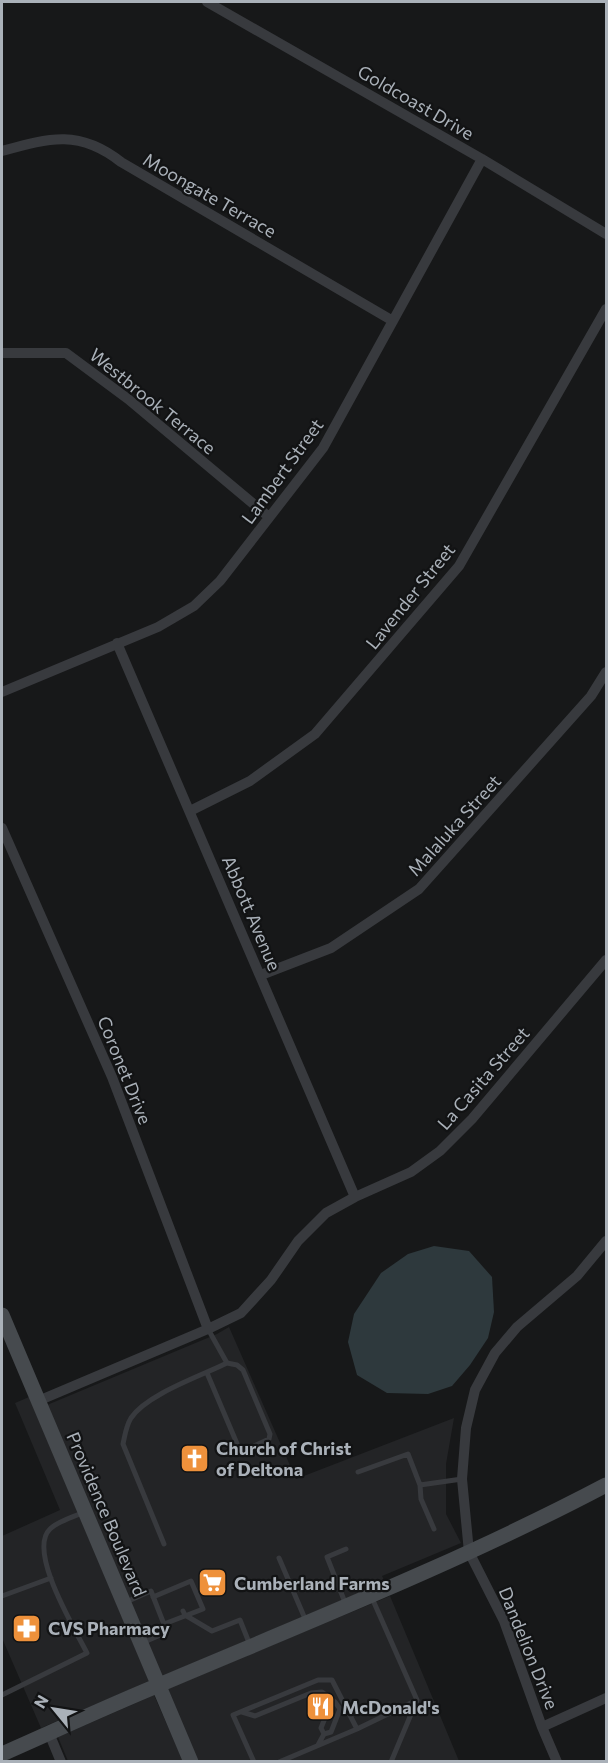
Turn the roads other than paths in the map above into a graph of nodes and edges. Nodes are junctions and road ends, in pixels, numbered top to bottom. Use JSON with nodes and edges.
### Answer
{"nodes":[{"id":1,"x":207,"y":2,"type":"edge"},
{"id":2,"x":2,"y":150,"type":"edge"},
{"id":3,"x":482,"y":159,"type":"junction"},
{"id":4,"x":606,"y":234,"type":"edge"},
{"id":5,"x":606,"y":309,"type":"edge"},
{"id":6,"x":393,"y":321,"type":"junction"},
{"id":7,"x":2,"y":353,"type":"edge"},
{"id":8,"x":269,"y":516,"type":"junction"},
{"id":9,"x":117,"y":643,"type":"junction"},
{"id":10,"x":606,"y":672,"type":"edge"},
{"id":11,"x":2,"y":692,"type":"edge"},
{"id":12,"x":190,"y":811,"type":"junction"},
{"id":13,"x":2,"y":828,"type":"edge"},
{"id":14,"x":606,"y":960,"type":"edge"},
{"id":15,"x":261,"y":975,"type":"junction"},
{"id":16,"x":355,"y":1197,"type":"junction"},
{"id":17,"x":606,"y":1241,"type":"edge"},
{"id":18,"x":2,"y":1315,"type":"edge"},
{"id":19,"x":208,"y":1329,"type":"junction"},
{"id":20,"x":227,"y":1363,"type":"junction"},
{"id":21,"x":207,"y":1373,"type":"junction"},
{"id":22,"x":38,"y":1401,"type":"junction"},
{"id":23,"x":358,"y":1472,"type":"dead end"},
{"id":24,"x":462,"y":1479,"type":"junction"},
{"id":25,"x":420,"y":1485,"type":"junction"},
{"id":26,"x":606,"y":1485,"type":"edge"},
{"id":27,"x":85,"y":1511,"type":"junction"},
{"id":28,"x":434,"y":1530,"type":"dead end"},
{"id":29,"x":164,"y":1544,"type":"dead end"},
{"id":30,"x":346,"y":1549,"type":"dead end"},
{"id":31,"x":469,"y":1552,"type":"junction"},
{"id":32,"x":279,"y":1558,"type":"dead end"},
{"id":33,"x":51,"y":1578,"type":"junction"},
{"id":34,"x":2,"y":1596,"type":"edge"},
{"id":35,"x":371,"y":1596,"type":"junction"},
{"id":36,"x":153,"y":1597,"type":"junction"},
{"id":37,"x":124,"y":1602,"type":"junction"},
{"id":38,"x":347,"y":1606,"type":"junction"},
{"id":39,"x":184,"y":1613,"type":"junction"},
{"id":40,"x":307,"y":1623,"type":"junction"},
{"id":41,"x":164,"y":1624,"type":"junction"},
{"id":42,"x":141,"y":1644,"type":"junction"},
{"id":43,"x":250,"y":1647,"type":"junction"},
{"id":44,"x":158,"y":1685,"type":"junction"},
{"id":45,"x":2,"y":1695,"type":"edge"},
{"id":46,"x":606,"y":1698,"type":"edge"},
{"id":47,"x":417,"y":1700,"type":"junction"},
{"id":48,"x":335,"y":1702,"type":"junction"},
{"id":49,"x":241,"y":1712,"type":"junction"},
{"id":50,"x":542,"y":1727,"type":"junction"},
{"id":51,"x":357,"y":1730,"type":"junction"},
{"id":52,"x":49,"y":1733,"type":"junction"},
{"id":53,"x":324,"y":1734,"type":"junction"},
{"id":54,"x":318,"y":1745,"type":"junction"},
{"id":55,"x":2,"y":1754,"type":"edge"},
{"id":56,"x":61,"y":1761,"type":"edge"},
{"id":57,"x":190,"y":1761,"type":"edge"},
{"id":58,"x":255,"y":1761,"type":"edge"},
{"id":59,"x":279,"y":1761,"type":"edge"},
{"id":60,"x":391,"y":1761,"type":"edge"},
{"id":61,"x":557,"y":1761,"type":"edge"}],
"edges":[{"from":1,"to":3,"type":"street","name":"Goldcoast Drive"},
{"from":2,"to":6,"type":"street","name":"Moongate Terrace"},
{"from":3,"to":4,"type":"street","name":"Goldcoast Drive"},
{"from":3,"to":6,"type":"street","name":"Lambert Street"},
{"from":5,"to":12,"type":"street","name":"Lavender Street"},
{"from":6,"to":8,"type":"street","name":"Lambert Street"},
{"from":7,"to":8,"type":"street","name":"Westbrook Terrace"},
{"from":8,"to":9,"type":"street","name":"Lambert Street"},
{"from":9,"to":11,"type":"street","name":"Lambert Street"},
{"from":9,"to":12,"type":"street","name":"Abbott Avenue"},
{"from":10,"to":15,"type":"street","name":"Malaluka Street"},
{"from":12,"to":15,"type":"street","name":"Abbott Avenue"},
{"from":13,"to":19,"type":"street","name":"Coronet Drive"},
{"from":14,"to":16,"type":"street","name":"La Casita Street"},
{"from":15,"to":16,"type":"street","name":"Abbott Avenue"},
{"from":16,"to":19,"type":"street","name":"La Casita Street"},
{"from":17,"to":24,"type":"street","name":"Dandelion Drive"},
{"from":18,"to":22,"type":"street","name":"Providence Boulevard"},
{"from":19,"to":20,"type":"lane"},
{"from":19,"to":22,"type":"street","name":"La Casita Street"},
{"from":20,"to":21,"type":"lane"},
{"from":20,"to":21,"type":"lane"},
{"from":21,"to":29,"type":"lane"},
{"from":22,"to":27,"type":"street","name":"Providence Boulevard"},
{"from":23,"to":25,"type":"lane"},
{"from":24,"to":25,"type":"lane"},
{"from":24,"to":31,"type":"street","name":"Dandelion Drive"},
{"from":25,"to":28,"type":"lane"},
{"from":26,"to":31,"type":"street"},
{"from":27,"to":33,"type":"lane"},
{"from":27,"to":37,"type":"street","name":"Providence Boulevard"},
{"from":30,"to":38,"type":"lane"},
{"from":31,"to":35,"type":"street"},
{"from":31,"to":50,"type":"street","name":"Dandelion Drive"},
{"from":32,"to":40,"type":"lane"},
{"from":33,"to":34,"type":"lane"},
{"from":33,"to":45,"type":"lane"},
{"from":35,"to":38,"type":"street"},
{"from":35,"to":47,"type":"lane"},
{"from":36,"to":37,"type":"lane"},
{"from":36,"to":39,"type":"lane"},
{"from":36,"to":41,"type":"lane"},
{"from":37,"to":42,"type":"street","name":"Providence Boulevard"},
{"from":38,"to":40,"type":"street"},
{"from":39,"to":41,"type":"lane"},
{"from":39,"to":43,"type":"lane"},
{"from":40,"to":43,"type":"street"},
{"from":41,"to":42,"type":"lane"},
{"from":42,"to":44,"type":"street","name":"Providence Boulevard"},
{"from":43,"to":44,"type":"street"},
{"from":44,"to":52,"type":"street"},
{"from":44,"to":57,"type":"street","name":"Providence Boulevard"},
{"from":46,"to":50,"type":"street"},
{"from":47,"to":51,"type":"lane"},
{"from":47,"to":60,"type":"lane"},
{"from":48,"to":49,"type":"lane"},
{"from":48,"to":53,"type":"lane"},
{"from":48,"to":53,"type":"lane"},
{"from":49,"to":51,"type":"lane"},
{"from":49,"to":58,"type":"lane"},
{"from":50,"to":61,"type":"street","name":"Dandelion Drive"},
{"from":51,"to":54,"type":"lane"},
{"from":52,"to":55,"type":"street"},
{"from":52,"to":56,"type":"street"},
{"from":53,"to":54,"type":"lane"},
{"from":54,"to":59,"type":"lane"}]}
